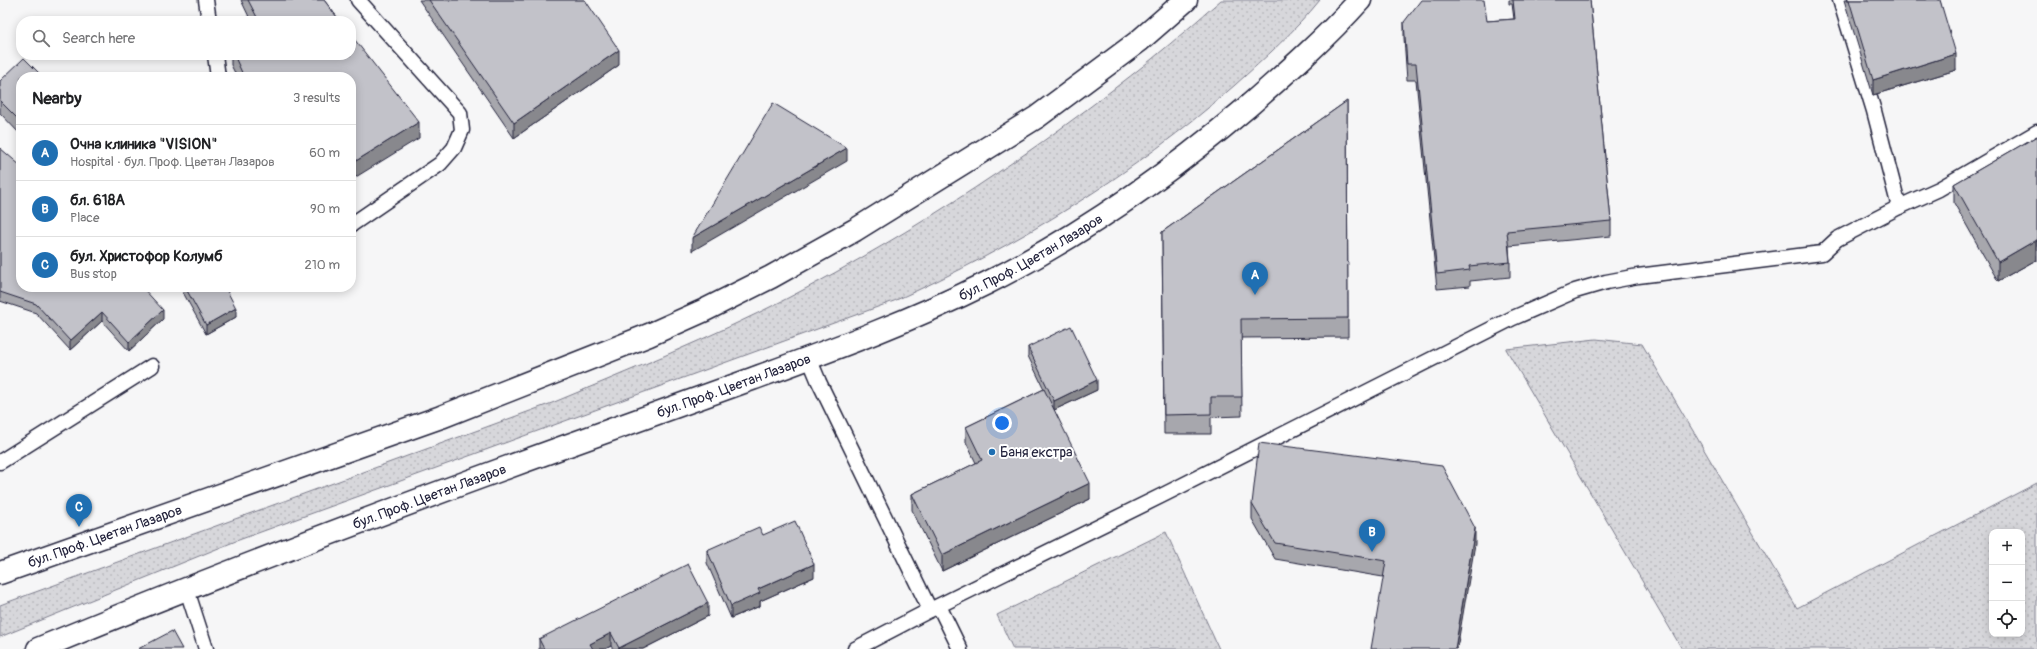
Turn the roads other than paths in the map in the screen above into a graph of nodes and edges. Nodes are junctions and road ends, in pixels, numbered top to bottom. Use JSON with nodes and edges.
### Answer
{"nodes":[{"id":1,"x":206,"y":0,"type":"edge"},
{"id":2,"x":358,"y":0,"type":"edge"},
{"id":3,"x":1186,"y":0,"type":"edge"},
{"id":4,"x":1360,"y":0,"type":"edge"},
{"id":5,"x":1840,"y":0,"type":"edge"},
{"id":6,"x":208,"y":16,"type":"edge"},
{"id":7,"x":216,"y":60,"type":"edge"},
{"id":8,"x":217,"y":72,"type":"edge"},
{"id":9,"x":2037,"y":132,"type":"edge"},
{"id":10,"x":1899,"y":207,"type":"junction"},
{"id":11,"x":356,"y":222,"type":"edge"},
{"id":12,"x":809,"y":358,"type":"junction"},
{"id":13,"x":152,"y":366,"type":"dead end"},
{"id":14,"x":0,"y":462,"type":"edge"},
{"id":15,"x":0,"y":573,"type":"edge"},
{"id":16,"x":186,"y":587,"type":"junction"},
{"id":17,"x":934,"y":608,"type":"junction"},
{"id":18,"x":38,"y":649,"type":"edge"},
{"id":19,"x":206,"y":649,"type":"edge"},
{"id":20,"x":855,"y":649,"type":"edge"},
{"id":21,"x":960,"y":649,"type":"edge"}],
"edges":[{"from":1,"to":6,"type":"lane"},
{"from":2,"to":11,"type":"lane"},
{"from":3,"to":15,"type":"main road","name":"бул. Проф. Цветан Лазаров"},
{"from":4,"to":12,"type":"main road","name":"бул. Проф. Цветан Лазаров"},
{"from":5,"to":10,"type":"lane"},
{"from":7,"to":8,"type":"lane"},
{"from":9,"to":10,"type":"lane"},
{"from":10,"to":17,"type":"lane"},
{"from":12,"to":16,"type":"main road","name":"бул. Проф. Цветан Лазаров"},
{"from":12,"to":17,"type":"lane"},
{"from":13,"to":14,"type":"lane"},
{"from":16,"to":18,"type":"main road","name":"бул. Проф. Цветан Лазаров"},
{"from":16,"to":19,"type":"lane"},
{"from":17,"to":20,"type":"lane"},
{"from":17,"to":21,"type":"lane"}]}
